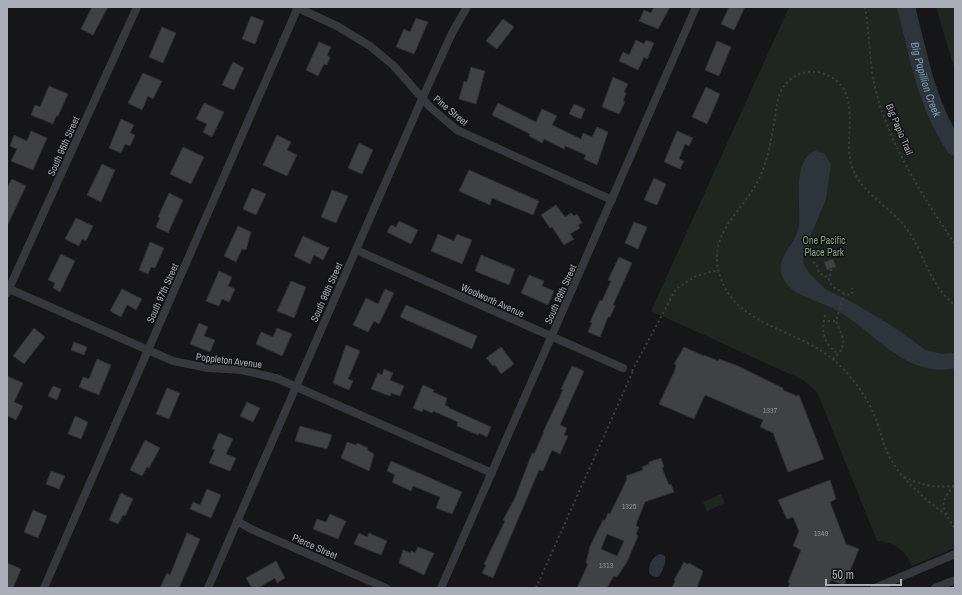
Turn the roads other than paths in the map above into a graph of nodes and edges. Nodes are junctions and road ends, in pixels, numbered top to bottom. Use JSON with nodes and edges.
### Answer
{"nodes":[{"id":1,"x":137,"y":7,"type":"edge"},
{"id":2,"x":297,"y":7,"type":"edge"},
{"id":3,"x":467,"y":7,"type":"edge"},
{"id":4,"x":696,"y":7,"type":"edge"},
{"id":5,"x":422,"y":98,"type":"junction"},
{"id":6,"x":612,"y":200,"type":"junction"},
{"id":7,"x":356,"y":250,"type":"junction"},
{"id":8,"x":8,"y":291,"type":"edge"},
{"id":9,"x":552,"y":337,"type":"junction"},
{"id":10,"x":147,"y":351,"type":"junction"},
{"id":11,"x":623,"y":368,"type":"road end"},
{"id":12,"x":296,"y":386,"type":"junction"},
{"id":13,"x":492,"y":473,"type":"junction"},
{"id":14,"x":237,"y":521,"type":"junction"},
{"id":15,"x":955,"y":554,"type":"edge"},
{"id":16,"x":955,"y":580,"type":"edge"},
{"id":17,"x":44,"y":588,"type":"edge"},
{"id":18,"x":208,"y":588,"type":"edge"},
{"id":19,"x":386,"y":588,"type":"edge"},
{"id":20,"x":442,"y":588,"type":"edge"},
{"id":21,"x":875,"y":588,"type":"edge"},
{"id":22,"x":935,"y":588,"type":"edge"}],
"edges":[{"from":1,"to":8,"type":"street","name":"South 96th Street"},
{"from":2,"to":5,"type":"street","name":"Pine Street"},
{"from":2,"to":10,"type":"street","name":"South 97th Street"},
{"from":3,"to":5,"type":"street","name":"South 98th Street"},
{"from":4,"to":6,"type":"street","name":"South 99th Street"},
{"from":5,"to":6,"type":"street","name":"Pine Street"},
{"from":5,"to":7,"type":"street","name":"South 98th Street"},
{"from":6,"to":9,"type":"street","name":"South 99th Street"},
{"from":7,"to":9,"type":"street","name":"Woolworth Avenue"},
{"from":7,"to":12,"type":"street","name":"South 98th Street"},
{"from":8,"to":10,"type":"street","name":"Poppleton Avenue"},
{"from":9,"to":11,"type":"street","name":"Woolworth Avenue"},
{"from":9,"to":13,"type":"street","name":"South 99th Street"},
{"from":10,"to":12,"type":"street","name":"Poppleton Avenue"},
{"from":10,"to":17,"type":"street","name":"South 97th Street"},
{"from":12,"to":13,"type":"street","name":"Poppleton Avenue"},
{"from":12,"to":14,"type":"street","name":"South 98th Street"},
{"from":13,"to":20,"type":"street","name":"South 99th Street"},
{"from":14,"to":18,"type":"street","name":"South 98th Street"},
{"from":14,"to":19,"type":"street","name":"Pierce Street"},
{"from":15,"to":21,"type":"street"},
{"from":16,"to":22,"type":"street"}]}
